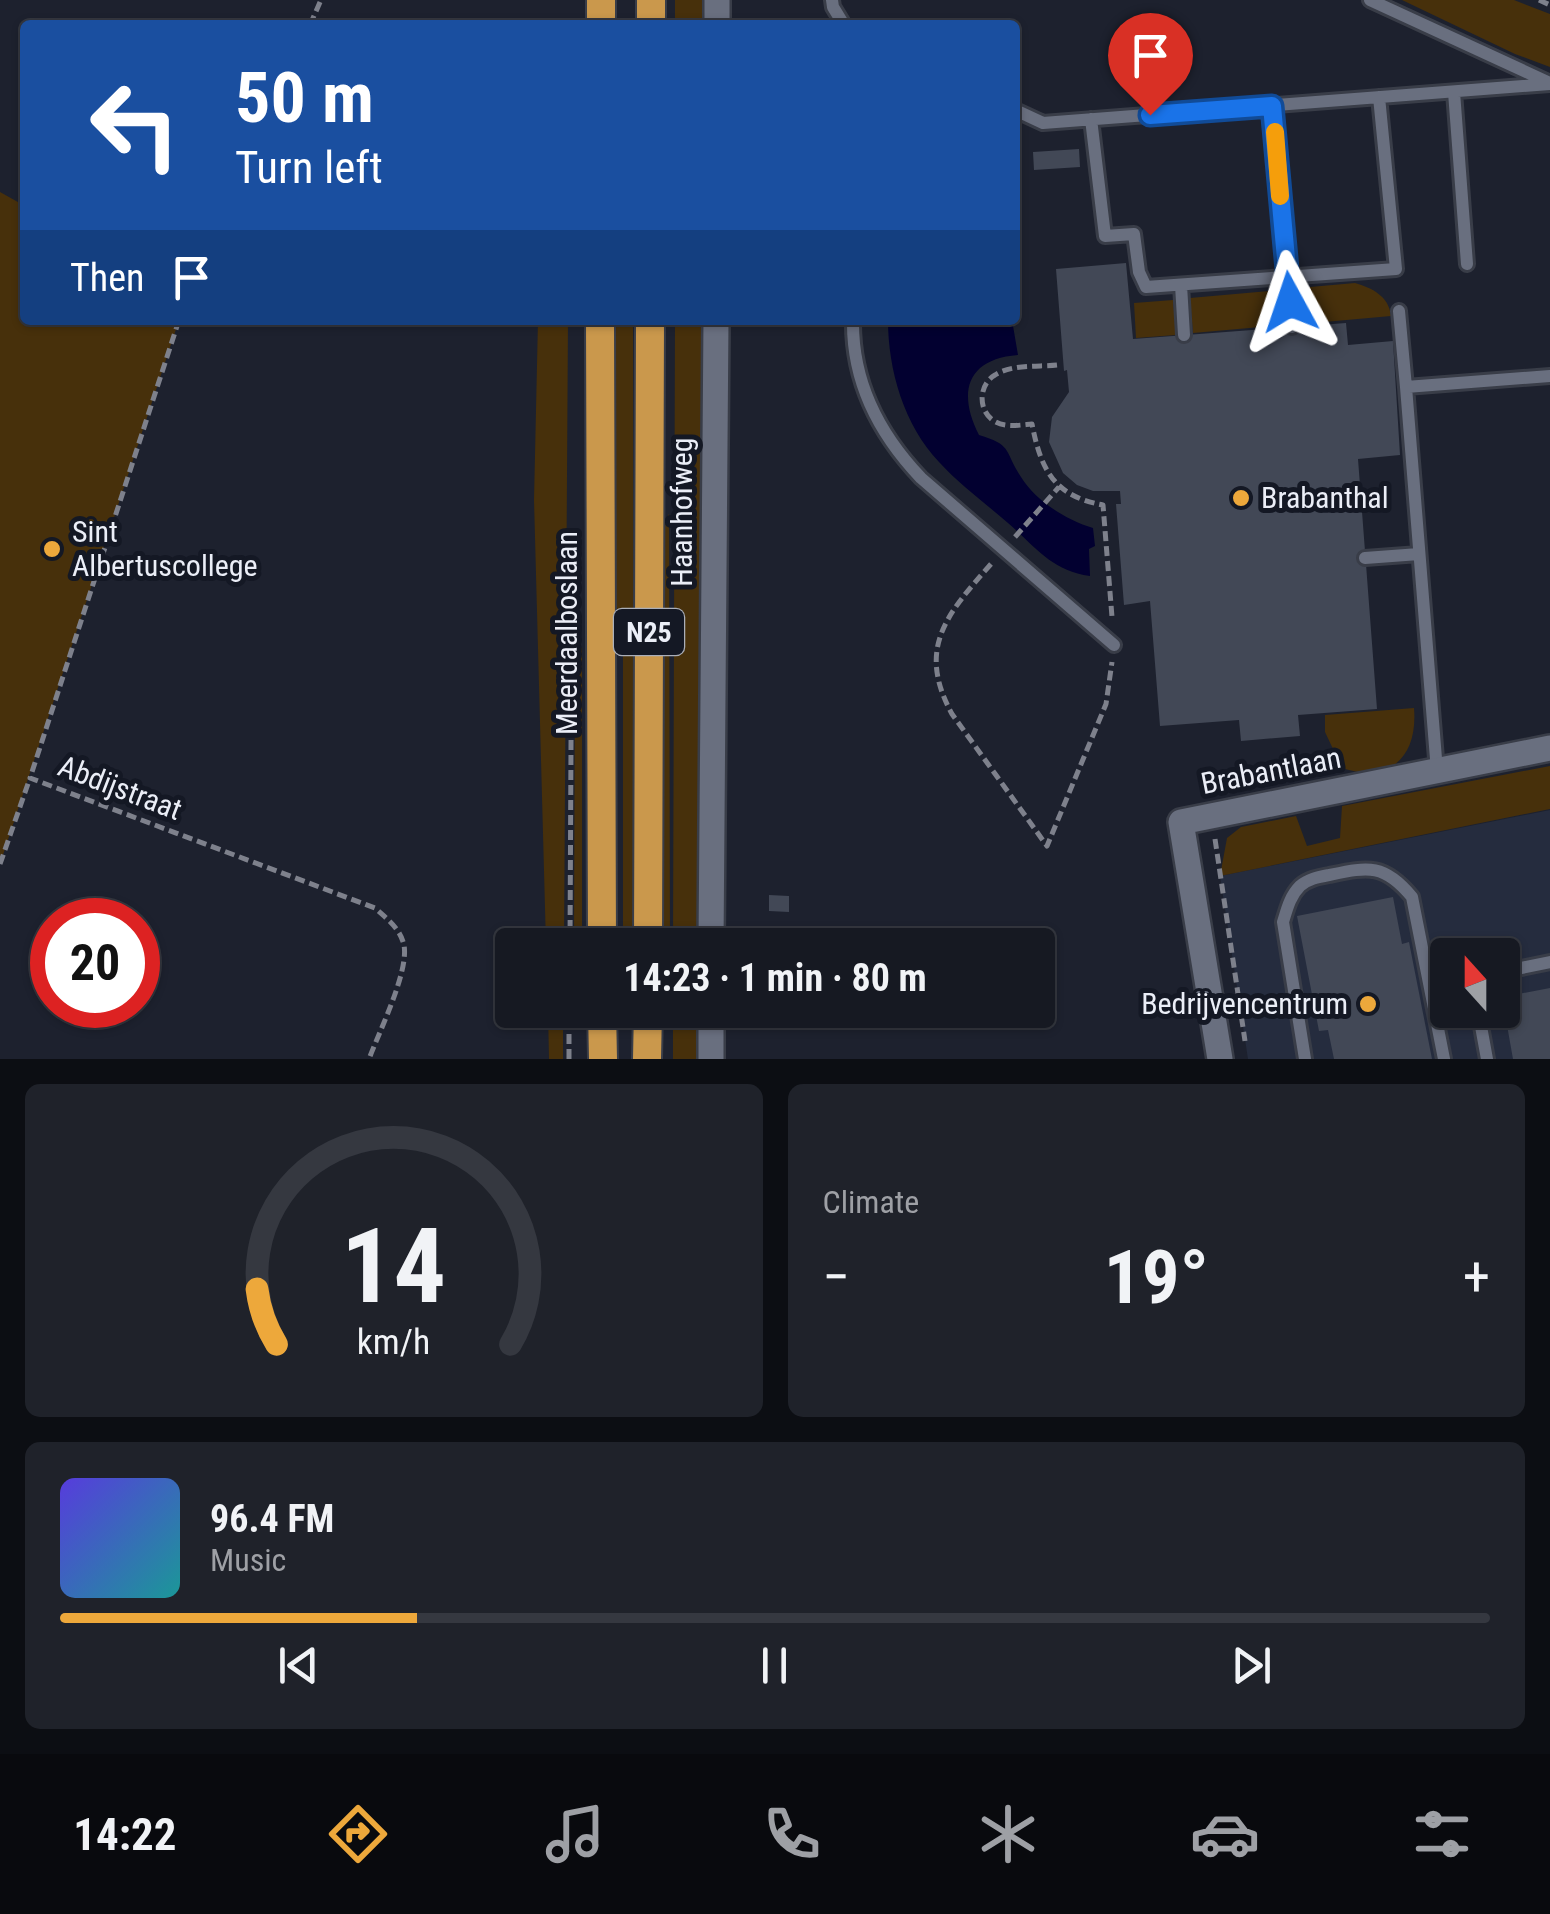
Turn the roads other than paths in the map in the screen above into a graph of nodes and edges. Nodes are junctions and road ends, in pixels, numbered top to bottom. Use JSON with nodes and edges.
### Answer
{"nodes":[{"id":1,"x":1370,"y":0,"type":"edge"},
{"id":2,"x":1550,"y":84,"type":"edge"},
{"id":3,"x":1454,"y":92,"type":"junction"},
{"id":4,"x":1380,"y":97,"type":"junction"},
{"id":5,"x":1272,"y":106,"type":"junction"},
{"id":6,"x":1020,"y":112,"type":"edge"},
{"id":7,"x":1091,"y":119,"type":"junction"},
{"id":8,"x":1467,"y":264,"type":"dead end"},
{"id":9,"x":1288,"y":277,"type":"junction"},
{"id":10,"x":1180,"y":285,"type":"junction"},
{"id":11,"x":1398,"y":311,"type":"dead end"},
{"id":12,"x":600,"y":325,"type":"edge"},
{"id":13,"x":650,"y":325,"type":"edge"},
{"id":14,"x":716,"y":325,"type":"edge"},
{"id":15,"x":853,"y":325,"type":"edge"},
{"id":16,"x":1292,"y":326,"type":"dead end"},
{"id":17,"x":1184,"y":335,"type":"dead end"},
{"id":18,"x":1550,"y":376,"type":"edge"},
{"id":19,"x":1406,"y":387,"type":"junction"},
{"id":20,"x":1419,"y":554,"type":"junction"},
{"id":21,"x":1365,"y":558,"type":"dead end"},
{"id":22,"x":1114,"y":645,"type":"road end"},
{"id":23,"x":1550,"y":748,"type":"edge"},
{"id":24,"x":1436,"y":772,"type":"junction"},
{"id":25,"x":602,"y":928,"type":"edge"},
{"id":26,"x":648,"y":928,"type":"edge"},
{"id":27,"x":712,"y":928,"type":"edge"},
{"id":28,"x":1550,"y":962,"type":"edge"},
{"id":29,"x":1520,"y":968,"type":"edge"},
{"id":30,"x":602,"y":1028,"type":"edge"},
{"id":31,"x":648,"y":1028,"type":"edge"},
{"id":32,"x":711,"y":1028,"type":"edge"},
{"id":33,"x":1481,"y":1028,"type":"edge"},
{"id":34,"x":603,"y":1059,"type":"edge"},
{"id":35,"x":648,"y":1059,"type":"edge"},
{"id":36,"x":710,"y":1059,"type":"edge"},
{"id":37,"x":1220,"y":1059,"type":"edge"},
{"id":38,"x":1305,"y":1059,"type":"edge"},
{"id":39,"x":1444,"y":1059,"type":"edge"},
{"id":40,"x":1487,"y":1059,"type":"edge"}],
"edges":[{"from":1,"to":2,"type":"lane"},
{"from":2,"to":3,"type":"lane"},
{"from":3,"to":4,"type":"lane"},
{"from":3,"to":8,"type":"lane"},
{"from":4,"to":5,"type":"lane"},
{"from":4,"to":9,"type":"lane"},
{"from":5,"to":7,"type":"lane"},
{"from":5,"to":9,"type":"lane"},
{"from":6,"to":7,"type":"lane"},
{"from":7,"to":10,"type":"lane"},
{"from":9,"to":10,"type":"lane"},
{"from":9,"to":16,"type":"lane"},
{"from":10,"to":17,"type":"lane"},
{"from":11,"to":19,"type":"lane"},
{"from":12,"to":25,"type":"highway","name":"Meerdaalboslaan","number":"N25"},
{"from":13,"to":26,"type":"highway","number":"N25"},
{"from":14,"to":27,"type":"street","name":"Haanhofweg"},
{"from":15,"to":22,"type":"lane"},
{"from":18,"to":19,"type":"lane"},
{"from":19,"to":20,"type":"lane"},
{"from":20,"to":21,"type":"lane"},
{"from":20,"to":24,"type":"lane"},
{"from":23,"to":24,"type":"street","name":"Brabantlaan"},
{"from":24,"to":37,"type":"street","name":"Brabantlaan"},
{"from":28,"to":29,"type":"lane"},
{"from":30,"to":34,"type":"highway"},
{"from":31,"to":35,"type":"highway"},
{"from":32,"to":36,"type":"street"},
{"from":33,"to":40,"type":"lane"},
{"from":38,"to":39,"type":"lane"}]}
